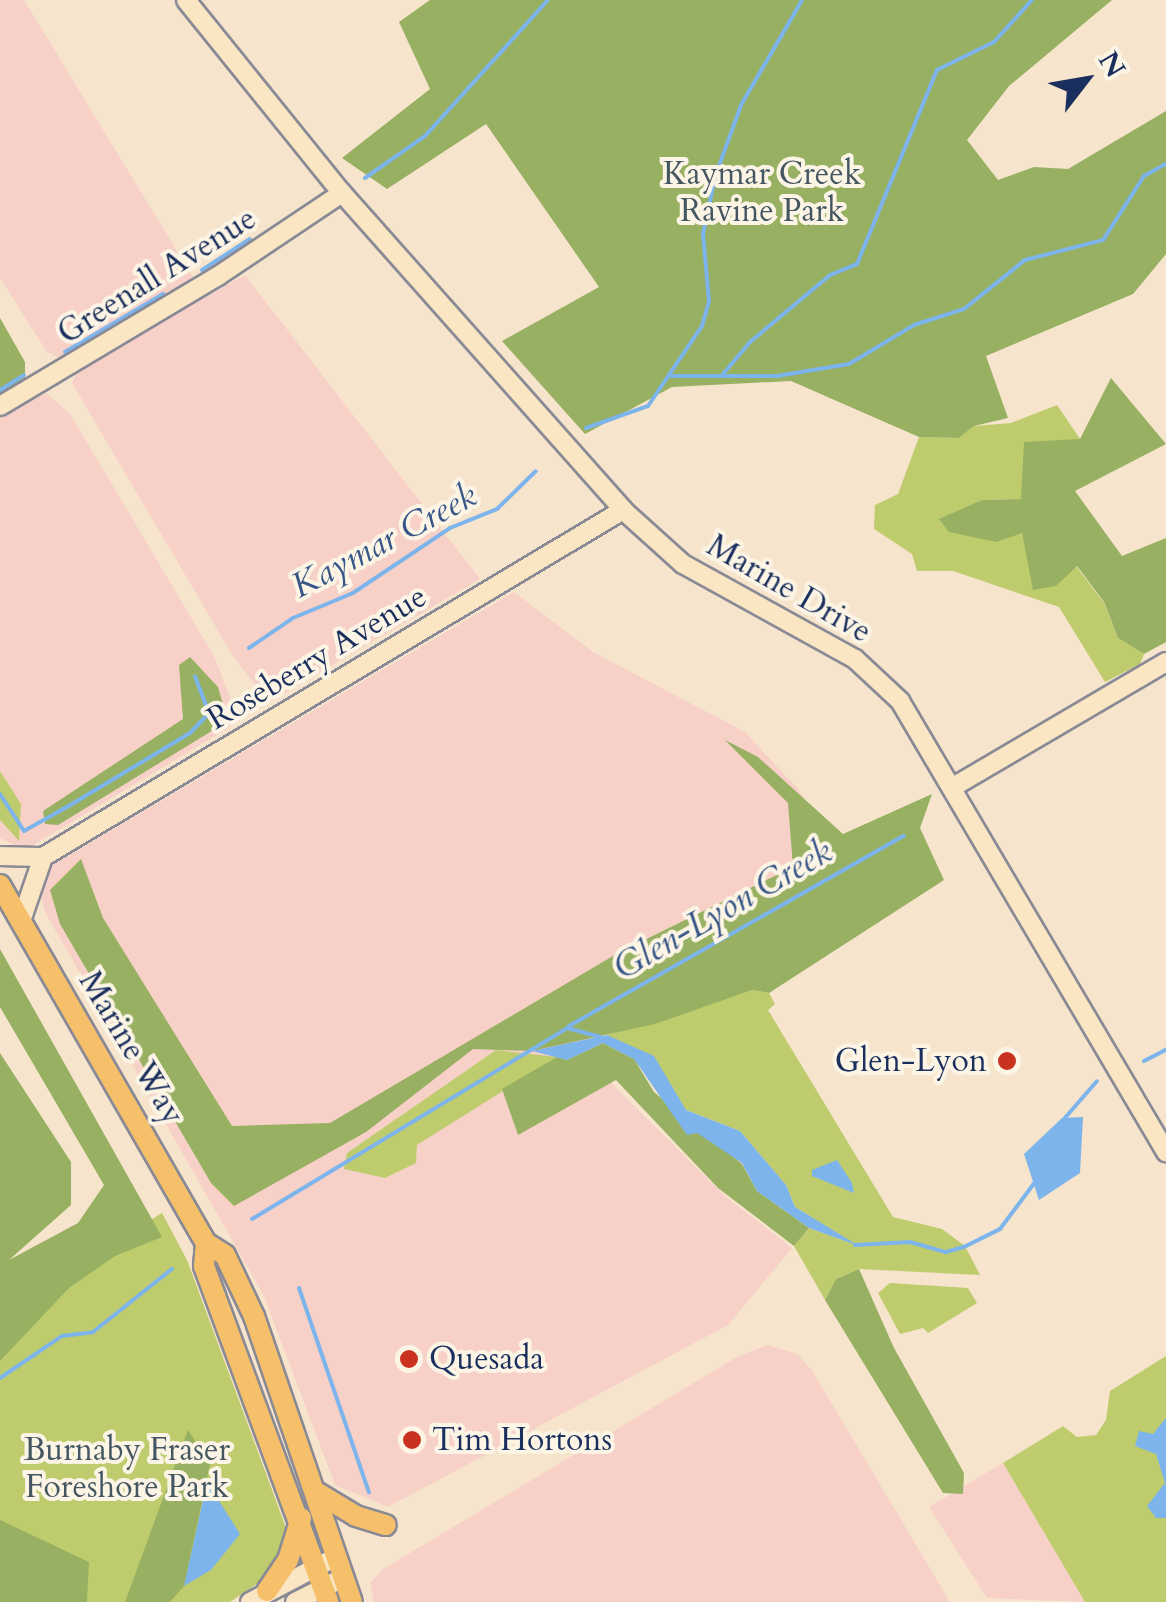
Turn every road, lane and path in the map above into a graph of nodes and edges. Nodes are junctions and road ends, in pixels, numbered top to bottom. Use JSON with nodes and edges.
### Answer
{"nodes":[{"id":1,"x":186,"y":0,"type":"edge"},
{"id":2,"x":342,"y":193,"type":"junction"},
{"id":3,"x":0,"y":406,"type":"edge"},
{"id":4,"x":622,"y":510,"type":"junction"},
{"id":5,"x":1166,"y":662,"type":"edge"},
{"id":6,"x":954,"y":787,"type":"junction"},
{"id":7,"x":0,"y":856,"type":"edge"},
{"id":8,"x":43,"y":857,"type":"junction"},
{"id":9,"x":0,"y":884,"type":"edge"},
{"id":10,"x":21,"y":921,"type":"junction"},
{"id":11,"x":1166,"y":1152,"type":"edge"},
{"id":12,"x":206,"y":1244,"type":"junction"},
{"id":13,"x":318,"y":1493,"type":"junction"},
{"id":14,"x":301,"y":1518,"type":"junction"},
{"id":15,"x":386,"y":1525,"type":"dead end"},
{"id":16,"x":337,"y":1556,"type":"junction"},
{"id":17,"x":317,"y":1566,"type":"junction"},
{"id":18,"x":344,"y":1577,"type":"junction"},
{"id":19,"x":326,"y":1595,"type":"edge"},
{"id":20,"x":258,"y":1597,"type":"edge"},
{"id":21,"x":295,"y":1602,"type":"edge"},
{"id":22,"x":352,"y":1602,"type":"edge"}],
"edges":[{"from":1,"to":2,"type":"street","name":"Marine Drive"},
{"from":2,"to":3,"type":"street","name":"Greenall Avenue"},
{"from":2,"to":4,"type":"street","name":"Marine Drive"},
{"from":4,"to":6,"type":"street","name":"Marine Drive"},
{"from":4,"to":8,"type":"street","name":"Roseberry Avenue"},
{"from":5,"to":6,"type":"street"},
{"from":6,"to":11,"type":"street","name":"Marine Drive"},
{"from":7,"to":8,"type":"street"},
{"from":8,"to":10,"type":"street"},
{"from":9,"to":10,"type":"main road","name":"Marine Way"},
{"from":10,"to":12,"type":"main road","name":"Marine Way"},
{"from":12,"to":13,"type":"main road","name":"Marine Way"},
{"from":12,"to":14,"type":"main road","name":"Marine Way"},
{"from":13,"to":15,"type":"main road"},
{"from":13,"to":16,"type":"main road","name":"Marine Way"},
{"from":14,"to":17,"type":"main road","name":"Marine Way"},
{"from":14,"to":20,"type":"main road"},
{"from":16,"to":17,"type":"street"},
{"from":16,"to":18,"type":"main road","name":"Marine Way"},
{"from":17,"to":19,"type":"main road","name":"Marine Way"},
{"from":17,"to":20,"type":"street"},
{"from":18,"to":19,"type":"street"},
{"from":18,"to":22,"type":"main road","name":"Marine Way"},
{"from":19,"to":21,"type":"street"}]}
